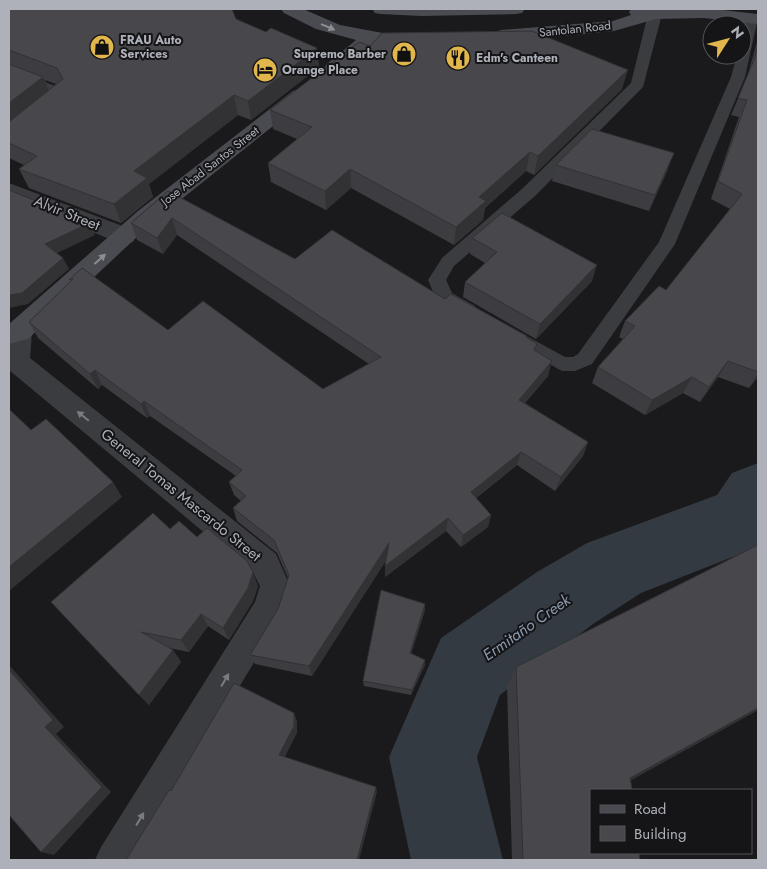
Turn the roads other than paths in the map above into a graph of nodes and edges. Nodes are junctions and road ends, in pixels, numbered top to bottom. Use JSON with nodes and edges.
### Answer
{"nodes":[{"id":1,"x":290,"y":9,"type":"edge"},
{"id":2,"x":381,"y":9,"type":"edge"},
{"id":3,"x":516,"y":9,"type":"edge"},
{"id":4,"x":619,"y":9,"type":"edge"},
{"id":5,"x":655,"y":14,"type":"junction"},
{"id":6,"x":754,"y":18,"type":"edge"},
{"id":7,"x":481,"y":37,"type":"edge"},
{"id":8,"x":368,"y":38,"type":"junction"},
{"id":9,"x":398,"y":39,"type":"edge"},
{"id":10,"x":9,"y":72,"type":"edge"},
{"id":11,"x":9,"y":139,"type":"edge"},
{"id":12,"x":9,"y":190,"type":"edge"},
{"id":13,"x":125,"y":236,"type":"junction"},
{"id":14,"x":14,"y":332,"type":"edge"},
{"id":15,"x":114,"y":860,"type":"edge"}],
"edges":[{"from":1,"to":8,"type":"main road","one_way":true},
{"from":2,"to":3,"type":"main road"},
{"from":4,"to":5,"type":"main road","name":"Santolan Road"},
{"from":5,"to":6,"type":"main road","name":"Santolan Road"},
{"from":5,"to":6,"type":"lane"},
{"from":5,"to":7,"type":"main road","name":"Santolan Road"},
{"from":8,"to":9,"type":"main road"},
{"from":8,"to":13,"type":"main road","name":"Jose Abad Santos Street"},
{"from":10,"to":11,"type":"lane"},
{"from":12,"to":13,"type":"street","name":"Alvir Street"},
{"from":14,"to":13,"type":"main road","name":"Jose Abad Santos Street","one_way":true},
{"from":15,"to":14,"type":"street","name":"General Tomas Mascardo Street","one_way":true}]}
